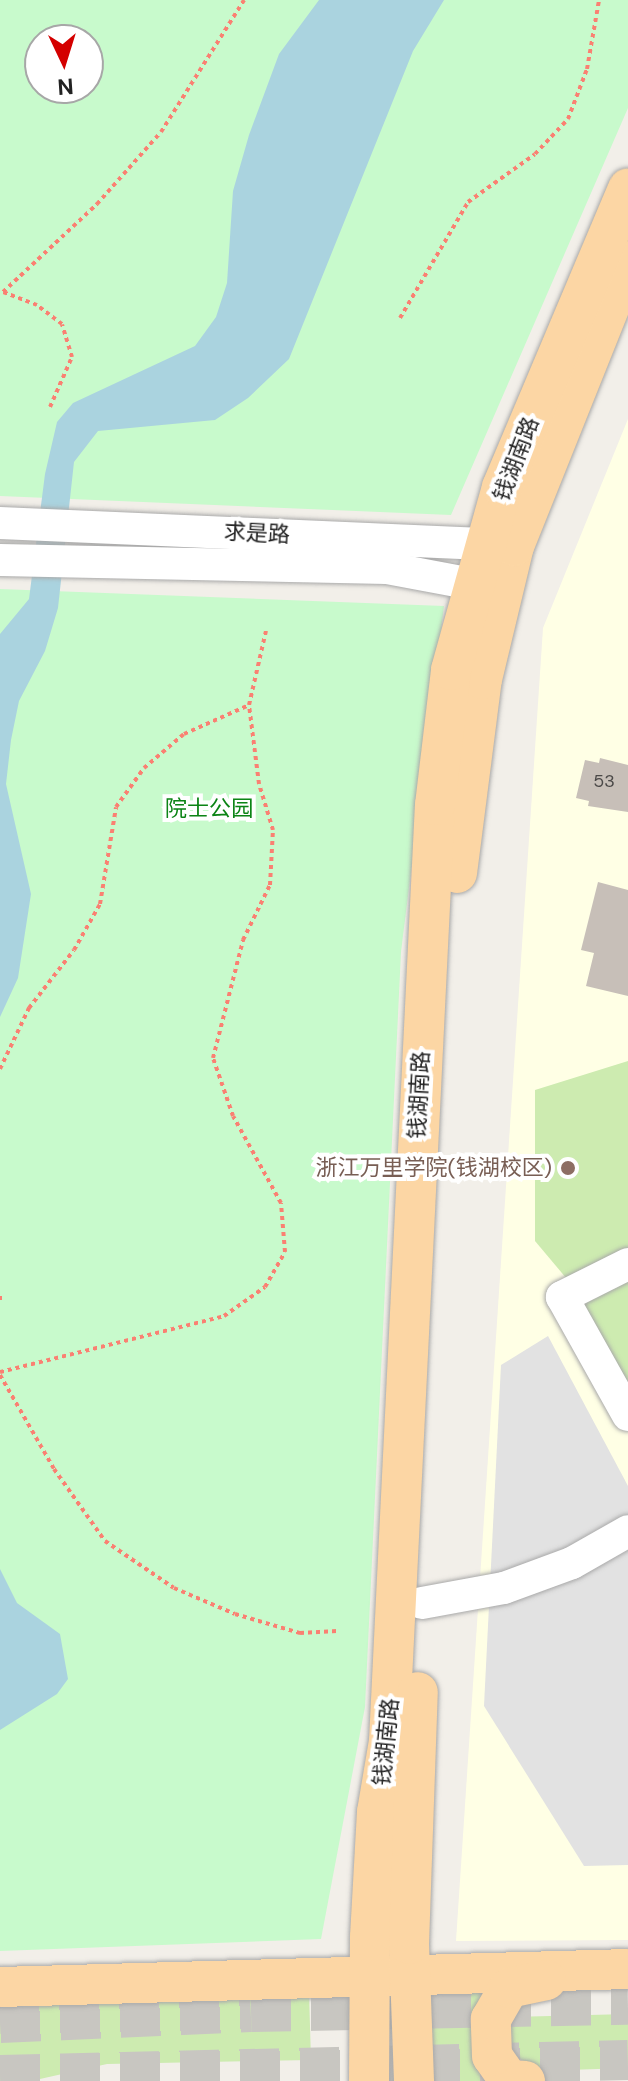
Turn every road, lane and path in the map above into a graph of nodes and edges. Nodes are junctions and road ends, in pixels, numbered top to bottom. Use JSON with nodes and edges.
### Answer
{"nodes":[{"id":1,"x":244,"y":0,"type":"edge"},
{"id":2,"x":599,"y":0,"type":"edge"},
{"id":3,"x":628,"y":189,"type":"edge"},
{"id":4,"x":628,"y":261,"type":"edge"},
{"id":5,"x":1,"y":293,"type":"edge"},
{"id":6,"x":400,"y":318,"type":"dead end"},
{"id":7,"x":50,"y":407,"type":"dead end"},
{"id":8,"x":3,"y":523,"type":"edge"},
{"id":9,"x":500,"y":545,"type":"junction"},
{"id":10,"x":4,"y":560,"type":"edge"},
{"id":11,"x":489,"y":587,"type":"junction"},
{"id":12,"x":266,"y":631,"type":"dead end"},
{"id":13,"x":249,"y":705,"type":"junction"},
{"id":14,"x":0,"y":1069,"type":"edge"},
{"id":15,"x":628,"y":1264,"type":"edge"},
{"id":16,"x":0,"y":1373,"type":"edge"},
{"id":17,"x":628,"y":1415,"type":"edge"},
{"id":18,"x":628,"y":1531,"type":"edge"},
{"id":19,"x":422,"y":1603,"type":"junction"},
{"id":20,"x":337,"y":1631,"type":"dead end"},
{"id":21,"x":612,"y":1969,"type":"edge"},
{"id":22,"x":410,"y":1975,"type":"junction"},
{"id":23,"x":370,"y":1977,"type":"junction"},
{"id":24,"x":0,"y":1987,"type":"edge"},
{"id":25,"x":369,"y":2081,"type":"edge"},
{"id":26,"x":414,"y":2081,"type":"edge"},
{"id":27,"x":525,"y":2081,"type":"edge"}],
"edges":[{"from":1,"to":5,"type":"path"},
{"from":2,"to":6,"type":"path"},
{"from":3,"to":9,"type":"main road","name":"钱湖南路"},
{"from":4,"to":9,"type":"main road","name":"钱湖南路"},
{"from":5,"to":7,"type":"path"},
{"from":8,"to":9,"type":"street","name":"求是路"},
{"from":9,"to":11,"type":"main road","name":"钱湖南路"},
{"from":10,"to":11,"type":"street","name":"求是路"},
{"from":11,"to":19,"type":"main road","name":"钱湖南路"},
{"from":11,"to":23,"type":"main road","name":"钱湖南路"},
{"from":12,"to":13,"type":"path"},
{"from":13,"to":14,"type":"path"},
{"from":13,"to":16,"type":"path"},
{"from":15,"to":17,"type":"street"},
{"from":16,"to":20,"type":"path"},
{"from":18,"to":19,"type":"street"},
{"from":19,"to":22,"type":"main road","name":"钱湖南路"},
{"from":21,"to":22,"type":"main road"},
{"from":21,"to":27,"type":"main road"},
{"from":22,"to":23,"type":"main road"},
{"from":22,"to":26,"type":"main road","name":"钱湖南路"},
{"from":23,"to":24,"type":"main road"},
{"from":23,"to":25,"type":"main road","name":"钱湖南路"}]}
